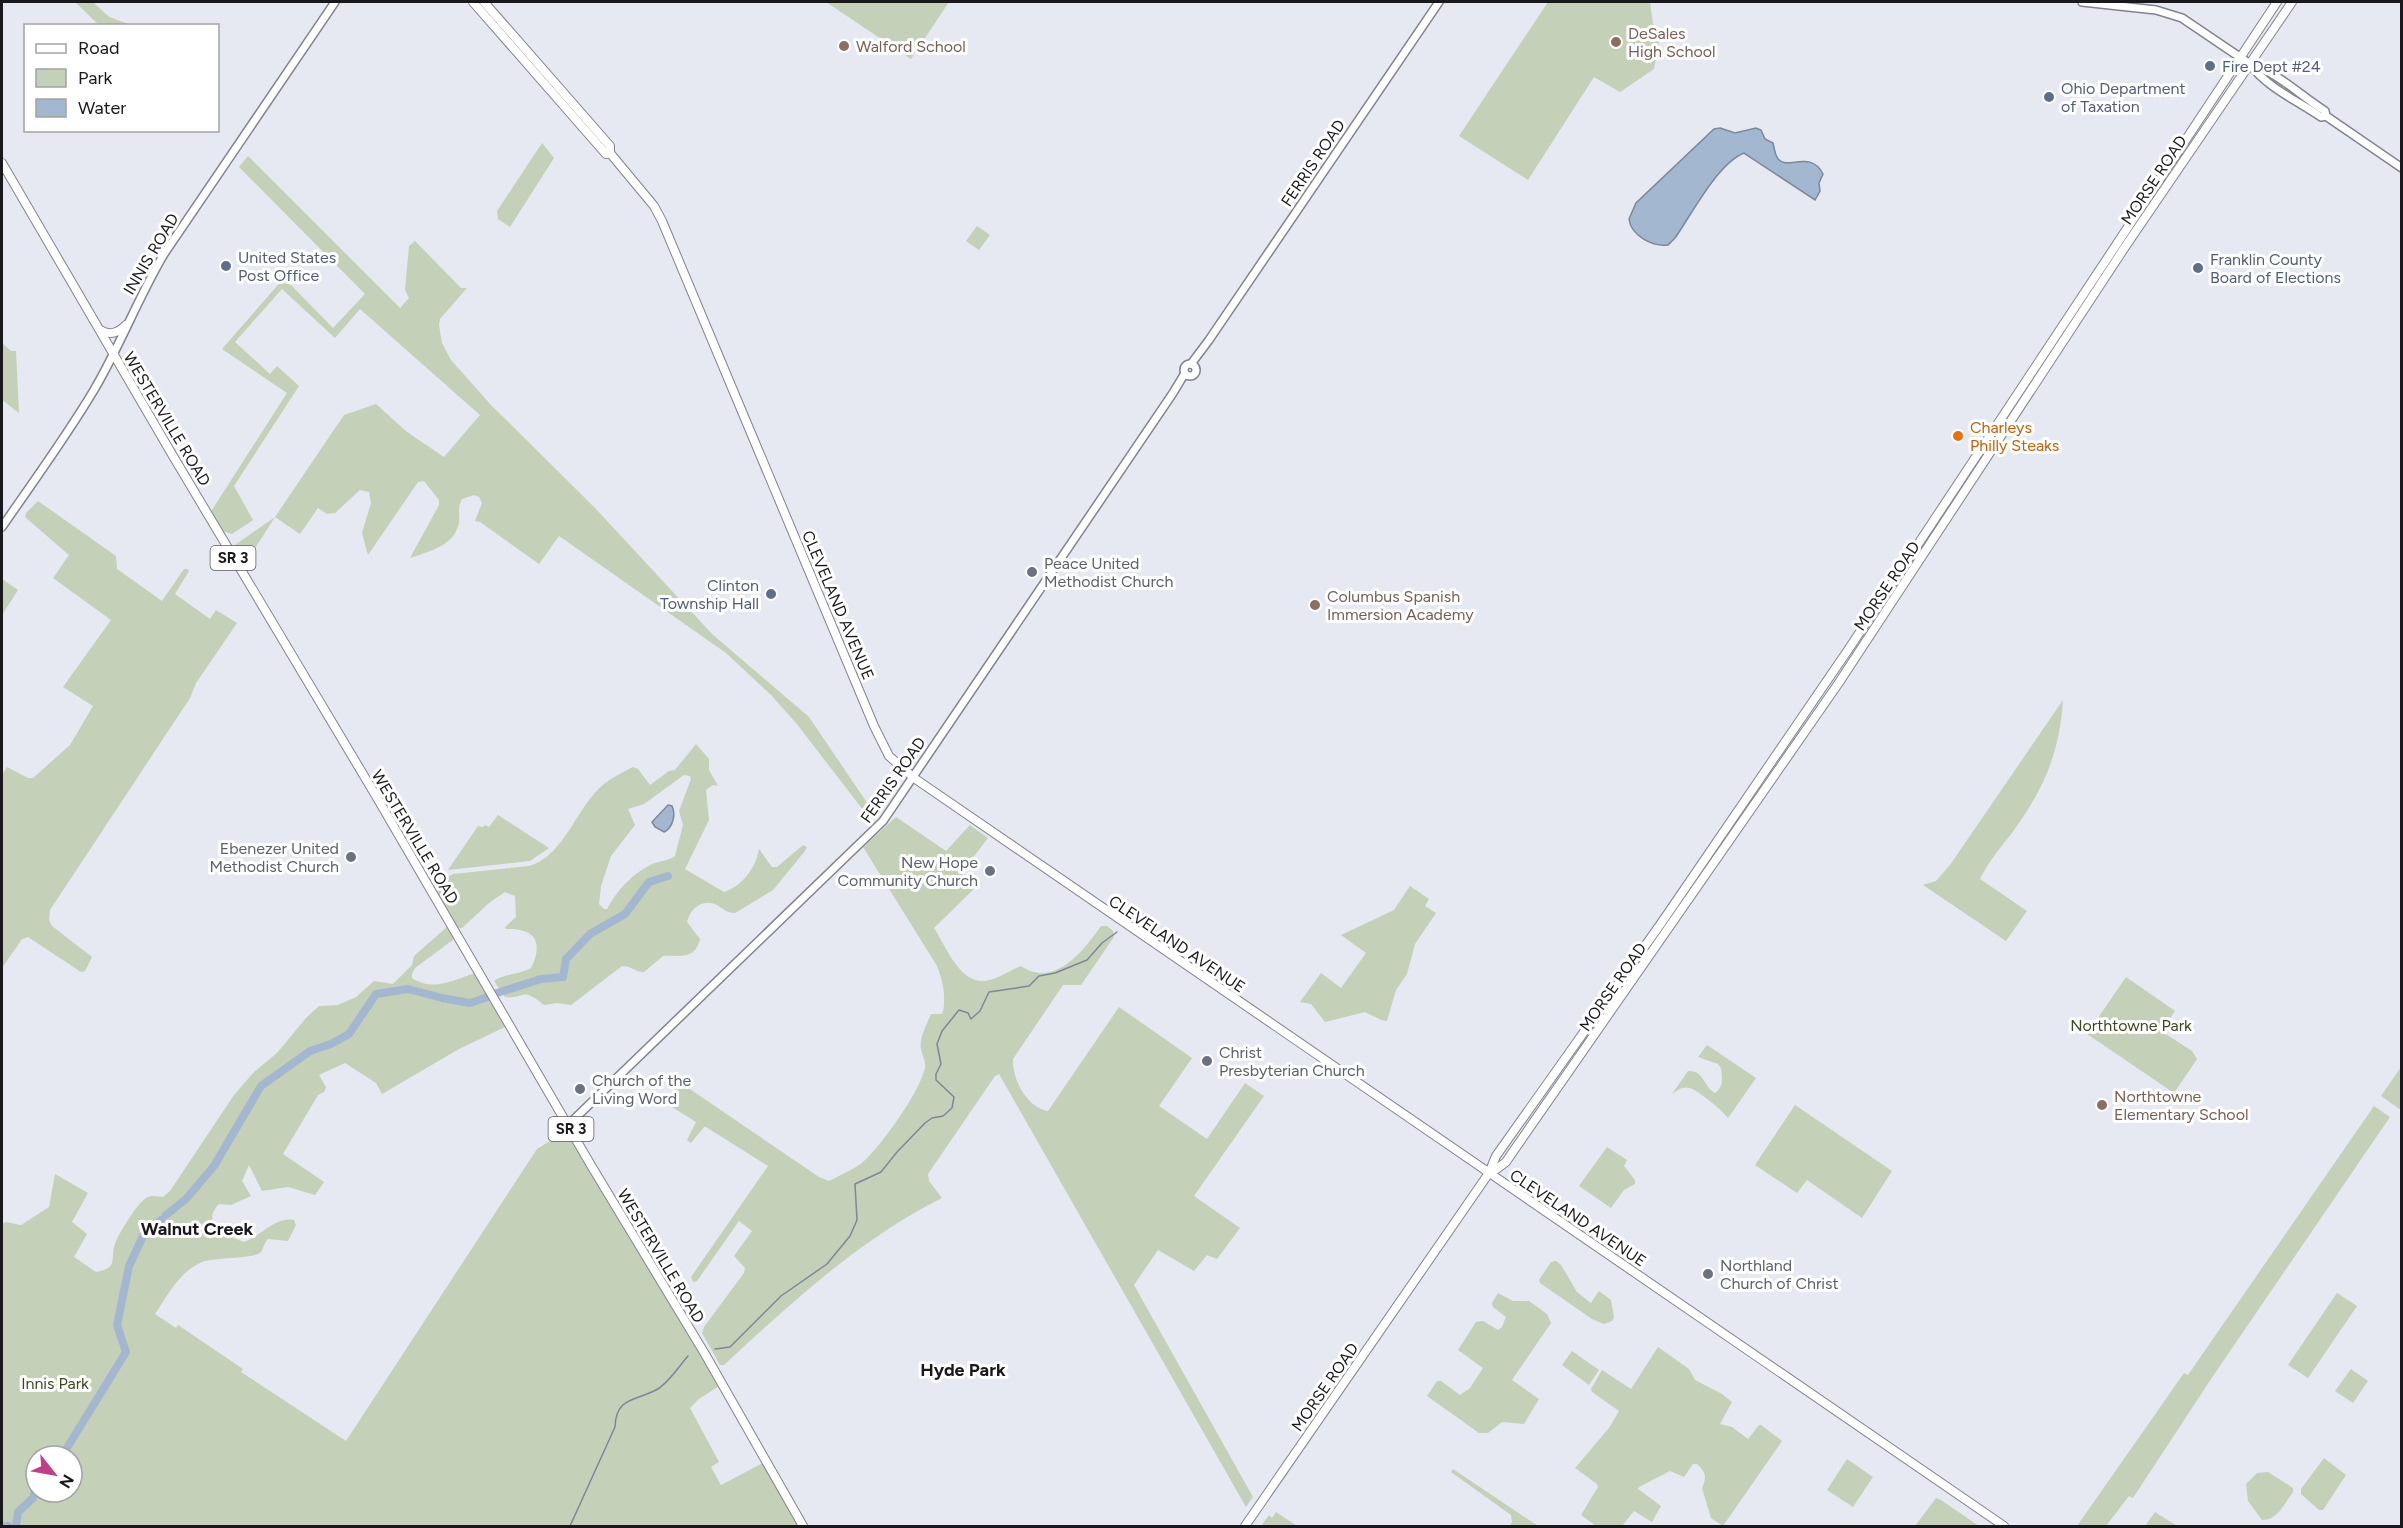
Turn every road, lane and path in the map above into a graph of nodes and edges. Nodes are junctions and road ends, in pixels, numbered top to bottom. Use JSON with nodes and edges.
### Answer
{"nodes":[{"id":1,"x":335,"y":2,"type":"edge"},
{"id":2,"x":473,"y":2,"type":"edge"},
{"id":3,"x":484,"y":2,"type":"edge"},
{"id":4,"x":1439,"y":2,"type":"edge"},
{"id":5,"x":2082,"y":2,"type":"edge"},
{"id":6,"x":2277,"y":2,"type":"edge"},
{"id":7,"x":2292,"y":2,"type":"edge"},
{"id":8,"x":500,"y":32,"type":"junction"},
{"id":9,"x":518,"y":42,"type":"junction"},
{"id":10,"x":2239,"y":57,"type":"junction"},
{"id":11,"x":2250,"y":64,"type":"junction"},
{"id":12,"x":584,"y":128,"type":"junction"},
{"id":13,"x":598,"y":133,"type":"junction"},
{"id":14,"x":610,"y":153,"type":"junction"},
{"id":15,"x":2,"y":163,"type":"edge"},
{"id":16,"x":2402,"y":168,"type":"edge"},
{"id":17,"x":126,"y":325,"type":"junction"},
{"id":18,"x":98,"y":329,"type":"junction"},
{"id":19,"x":113,"y":355,"type":"junction"},
{"id":20,"x":2,"y":527,"type":"edge"},
{"id":21,"x":1875,"y":610,"type":"junction"},
{"id":22,"x":1856,"y":656,"type":"junction"},
{"id":23,"x":914,"y":778,"type":"junction"},
{"id":24,"x":1613,"y":992,"type":"junction"},
{"id":25,"x":1589,"y":1027,"type":"junction"},
{"id":26,"x":1597,"y":1033,"type":"junction"},
{"id":27,"x":1567,"y":1076,"type":"junction"},
{"id":28,"x":568,"y":1125,"type":"junction"},
{"id":29,"x":1489,"y":1173,"type":"junction"},
{"id":30,"x":803,"y":1527,"type":"edge"},
{"id":31,"x":1245,"y":1527,"type":"edge"},
{"id":32,"x":2004,"y":1527,"type":"edge"}],
"edges":[{"from":1,"to":17,"type":"main road","name":"INNIS ROAD"},
{"from":2,"to":8,"type":"main road","name":"CLEVELAND AVENUE"},
{"from":3,"to":9,"type":"main road","name":"CLEVELAND AVENUE"},
{"from":4,"to":23,"type":"main road","name":"FERRIS ROAD"},
{"from":5,"to":10,"type":"main road"},
{"from":6,"to":10,"type":"main road","name":"MORSE ROAD"},
{"from":7,"to":11,"type":"main road","name":"MORSE ROAD"},
{"from":8,"to":9,"type":"main road"},
{"from":8,"to":12,"type":"main road","name":"CLEVELAND AVENUE"},
{"from":9,"to":13,"type":"main road","name":"CLEVELAND AVENUE"},
{"from":10,"to":11,"type":"main road"},
{"from":10,"to":21,"type":"main road","name":"MORSE ROAD"},
{"from":11,"to":16,"type":"main road"},
{"from":11,"to":22,"type":"main road","name":"MORSE ROAD"},
{"from":12,"to":13,"type":"main road"},
{"from":12,"to":14,"type":"main road","name":"CLEVELAND AVENUE"},
{"from":13,"to":14,"type":"main road","name":"CLEVELAND AVENUE"},
{"from":14,"to":23,"type":"main road","name":"CLEVELAND AVENUE"},
{"from":15,"to":18,"type":"main road","name":"WESTERVILLE ROAD","number":"SR 3"},
{"from":17,"to":18,"type":"main road"},
{"from":17,"to":19,"type":"main road","name":"INNIS ROAD"},
{"from":18,"to":19,"type":"main road","name":"WESTERVILLE ROAD","number":"SR 3"},
{"from":19,"to":20,"type":"main road","name":"INNIS ROAD"},
{"from":19,"to":28,"type":"main road","name":"WESTERVILLE ROAD","number":"SR 3"},
{"from":21,"to":22,"type":"main road"},
{"from":21,"to":24,"type":"main road","name":"MORSE ROAD"},
{"from":22,"to":26,"type":"main road","name":"MORSE ROAD"},
{"from":23,"to":28,"type":"main road","name":"FERRIS ROAD"},
{"from":23,"to":29,"type":"main road","name":"CLEVELAND AVENUE"},
{"from":24,"to":25,"type":"main road","name":"MORSE ROAD"},
{"from":24,"to":26,"type":"main road"},
{"from":25,"to":27,"type":"main road"},
{"from":25,"to":29,"type":"main road","name":"MORSE ROAD"},
{"from":26,"to":27,"type":"main road","name":"MORSE ROAD"},
{"from":27,"to":29,"type":"main road","name":"MORSE ROAD"},
{"from":28,"to":30,"type":"main road","name":"WESTERVILLE ROAD","number":"SR 3"},
{"from":29,"to":31,"type":"main road","name":"MORSE ROAD"},
{"from":29,"to":32,"type":"main road","name":"CLEVELAND AVENUE"}]}
